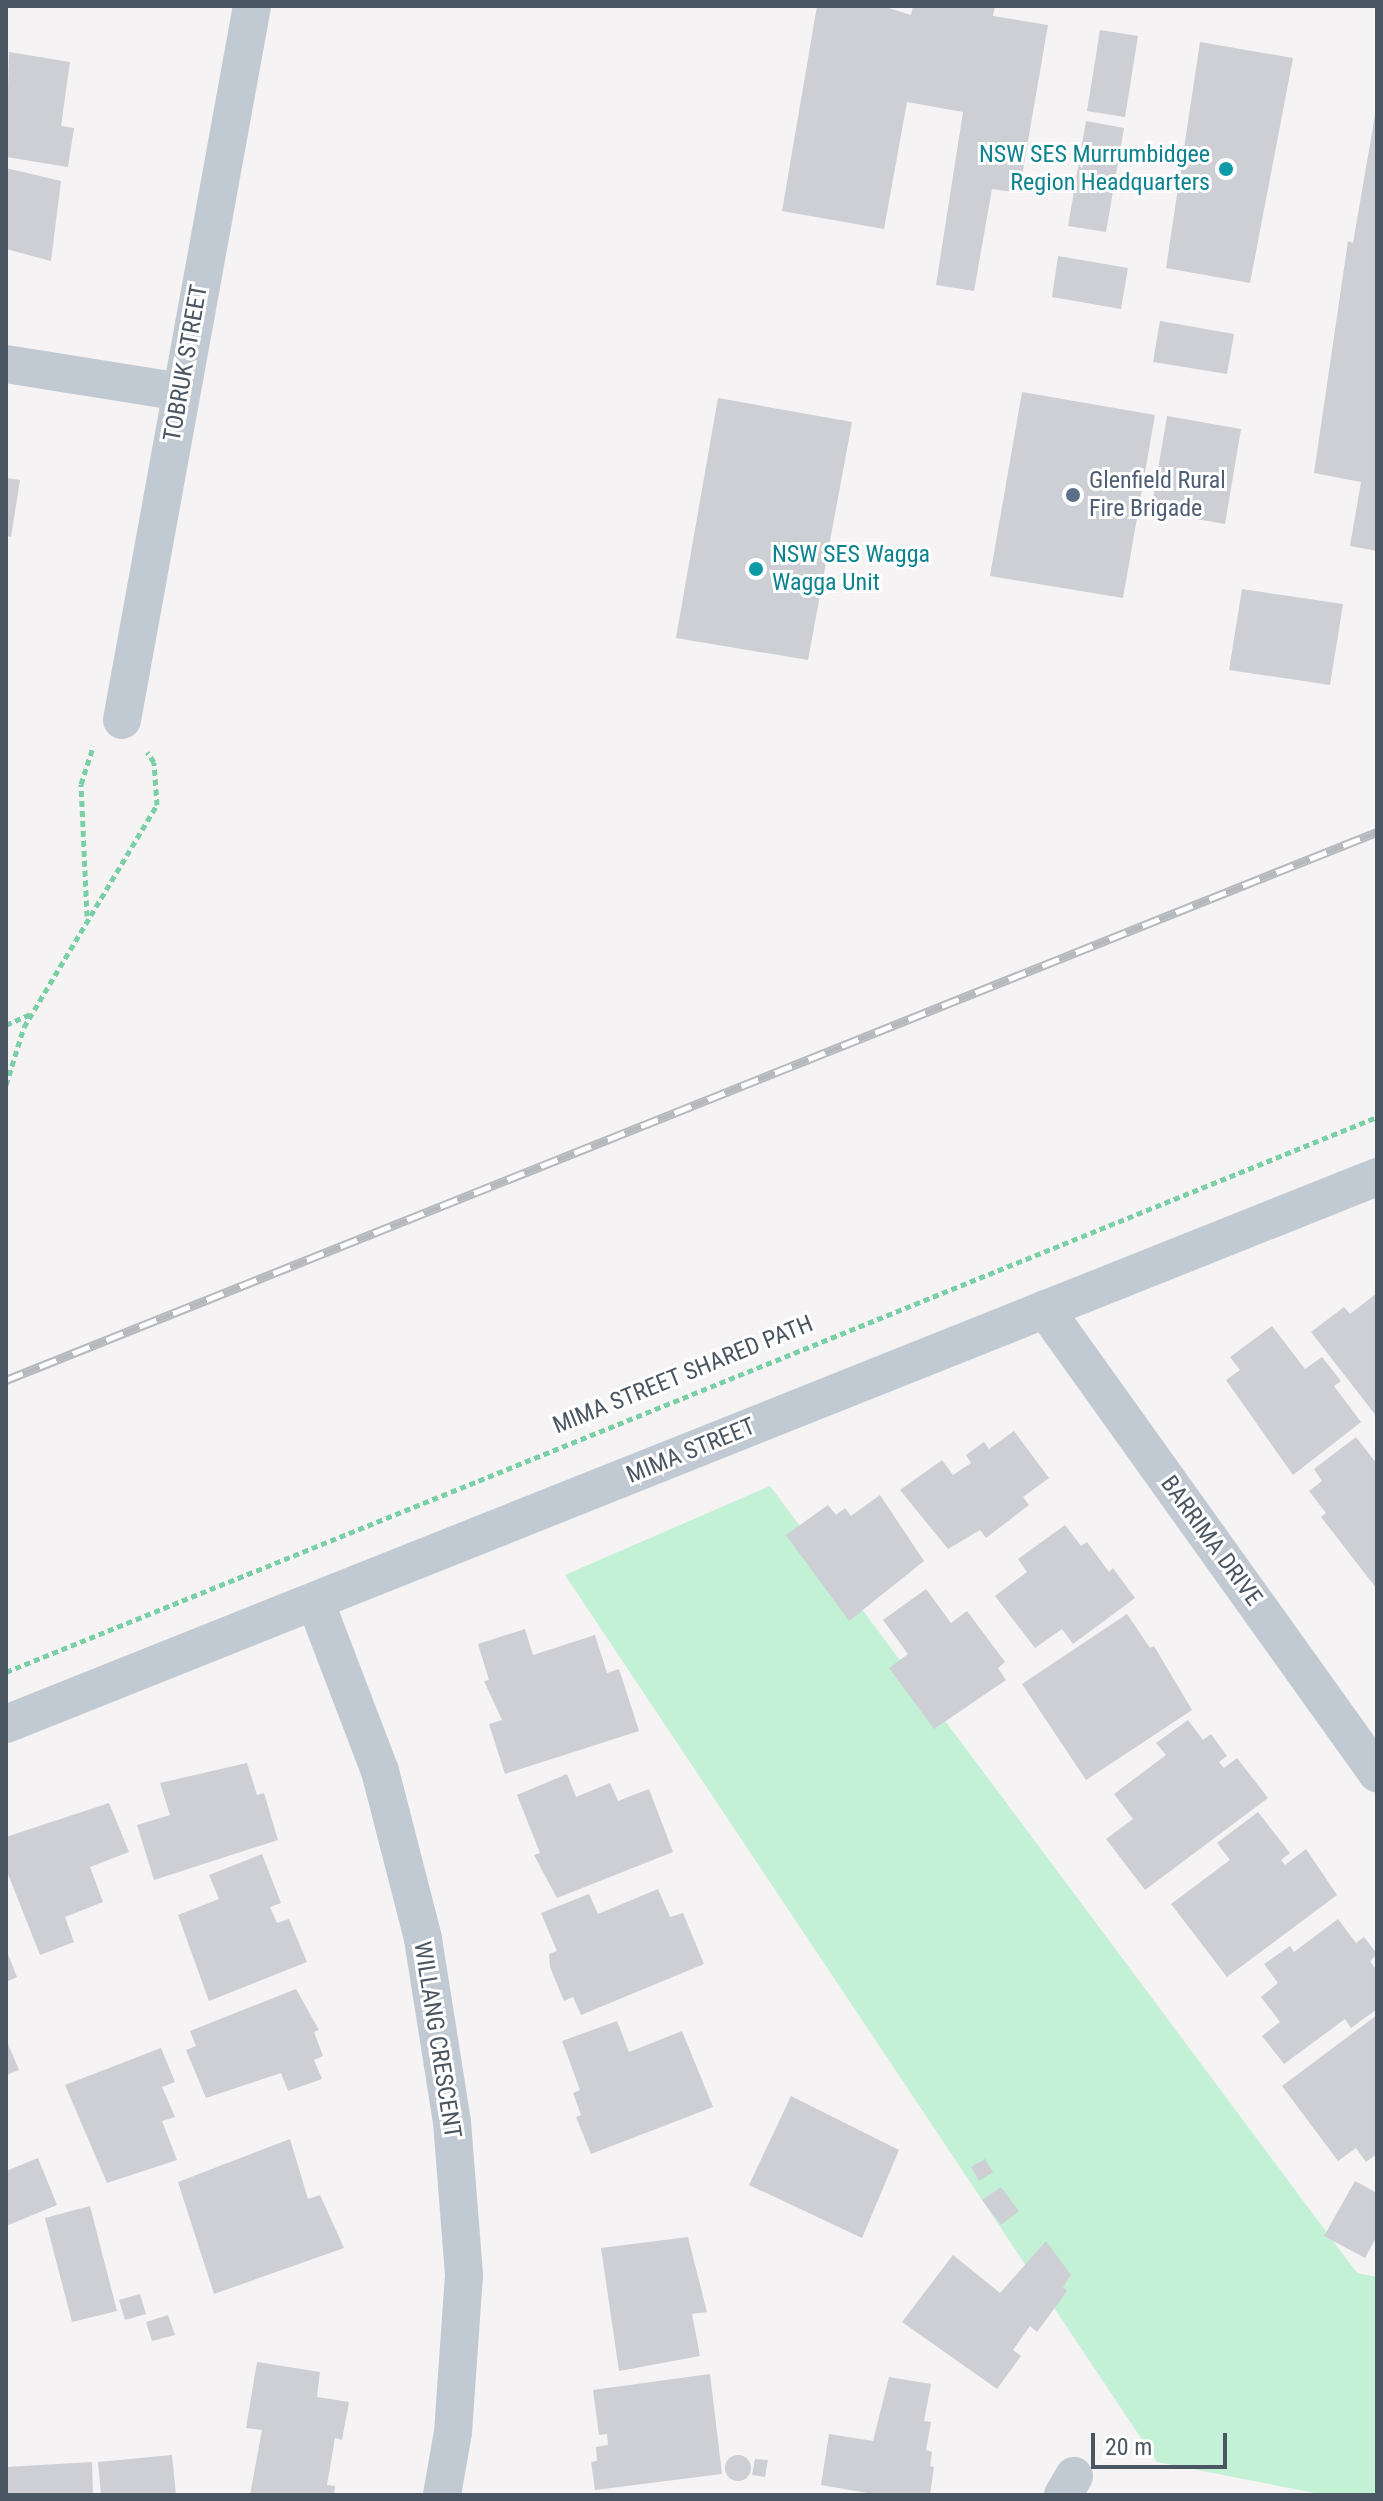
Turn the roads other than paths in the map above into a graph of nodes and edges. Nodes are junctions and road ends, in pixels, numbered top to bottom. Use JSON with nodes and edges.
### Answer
{"nodes":[{"id":1,"x":252,"y":6,"type":"edge"},
{"id":2,"x":6,"y":364,"type":"edge"},
{"id":3,"x":180,"y":392,"type":"junction"},
{"id":4,"x":122,"y":720,"type":"road end"},
{"id":5,"x":1377,"y":1177,"type":"edge"},
{"id":6,"x":1045,"y":1309,"type":"junction"},
{"id":7,"x":315,"y":1601,"type":"junction"},
{"id":8,"x":6,"y":1724,"type":"edge"},
{"id":9,"x":1377,"y":1773,"type":"edge"},
{"id":10,"x":442,"y":2495,"type":"edge"}],
"edges":[{"from":1,"to":3,"type":"street","name":"TOBRUK STREET"},
{"from":2,"to":3,"type":"street"},
{"from":3,"to":4,"type":"street","name":"TOBRUK STREET"},
{"from":5,"to":6,"type":"street","name":"MIMA STREET"},
{"from":6,"to":7,"type":"street","name":"MIMA STREET"},
{"from":6,"to":9,"type":"street","name":"BARRIMA DRIVE"},
{"from":7,"to":8,"type":"street","name":"MIMA STREET"},
{"from":7,"to":10,"type":"street","name":"WILLANG CRESCENT"}]}
